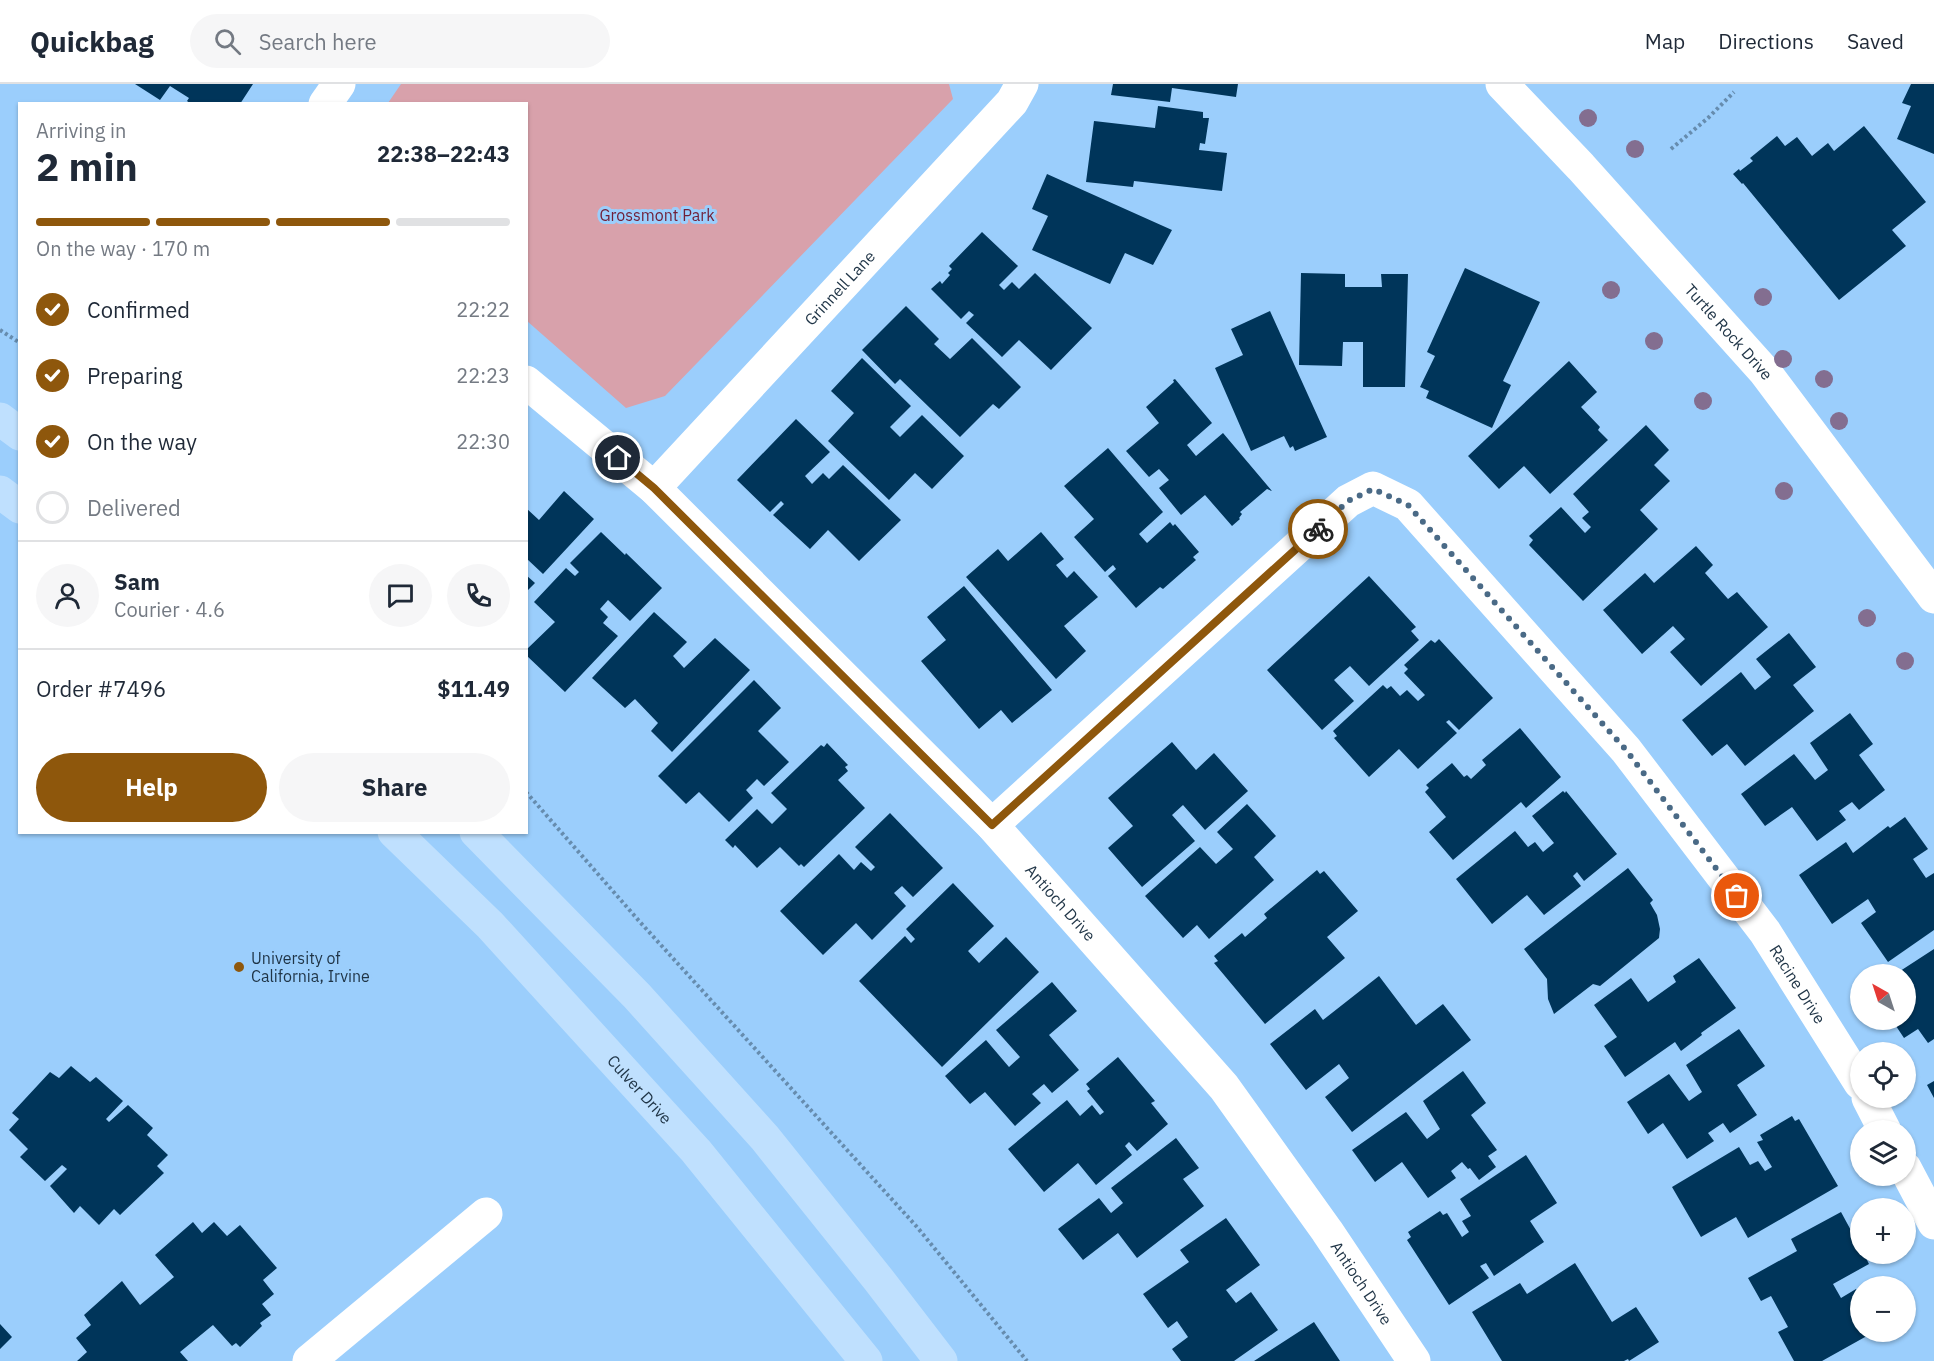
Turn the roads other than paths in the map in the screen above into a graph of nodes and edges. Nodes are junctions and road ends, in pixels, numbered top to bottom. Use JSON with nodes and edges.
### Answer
{"nodes":[{"id":1,"x":339,"y":84,"type":"edge"},
{"id":2,"x":1022,"y":84,"type":"edge"},
{"id":3,"x":1502,"y":84,"type":"edge"},
{"id":4,"x":326,"y":102,"type":"edge"},
{"id":5,"x":528,"y":384,"type":"edge"},
{"id":6,"x":0,"y":419,"type":"edge"},
{"id":7,"x":18,"y":432,"type":"edge"},
{"id":8,"x":654,"y":488,"type":"junction"},
{"id":9,"x":0,"y":492,"type":"edge"},
{"id":10,"x":18,"y":506,"type":"edge"},
{"id":11,"x":1934,"y":597,"type":"edge"},
{"id":12,"x":992,"y":825,"type":"junction"},
{"id":13,"x":396,"y":834,"type":"edge"},
{"id":14,"x":478,"y":834,"type":"edge"},
{"id":15,"x":1850,"y":1067,"type":"edge"},
{"id":16,"x":1914,"y":1186,"type":"edge"},
{"id":17,"x":486,"y":1214,"type":"dead end"},
{"id":18,"x":1934,"y":1223,"type":"edge"},
{"id":19,"x":309,"y":1361,"type":"edge"},
{"id":20,"x":866,"y":1361,"type":"edge"},
{"id":21,"x":941,"y":1361,"type":"edge"},
{"id":22,"x":1414,"y":1361,"type":"edge"}],
"edges":[{"from":1,"to":4,"type":"street"},
{"from":2,"to":8,"type":"street","name":"Grinnell Lane"},
{"from":3,"to":11,"type":"street","name":"Turtle Rock Drive"},
{"from":5,"to":8,"type":"street","name":"Antioch Drive"},
{"from":6,"to":7,"type":"main road"},
{"from":8,"to":12,"type":"street","name":"Antioch Drive"},
{"from":9,"to":10,"type":"main road"},
{"from":12,"to":15,"type":"street","name":"Racine Drive"},
{"from":12,"to":22,"type":"street","name":"Antioch Drive"},
{"from":13,"to":20,"type":"main road","name":"Culver Drive"},
{"from":14,"to":21,"type":"main road"},
{"from":16,"to":18,"type":"street"},
{"from":17,"to":19,"type":"street"}]}
